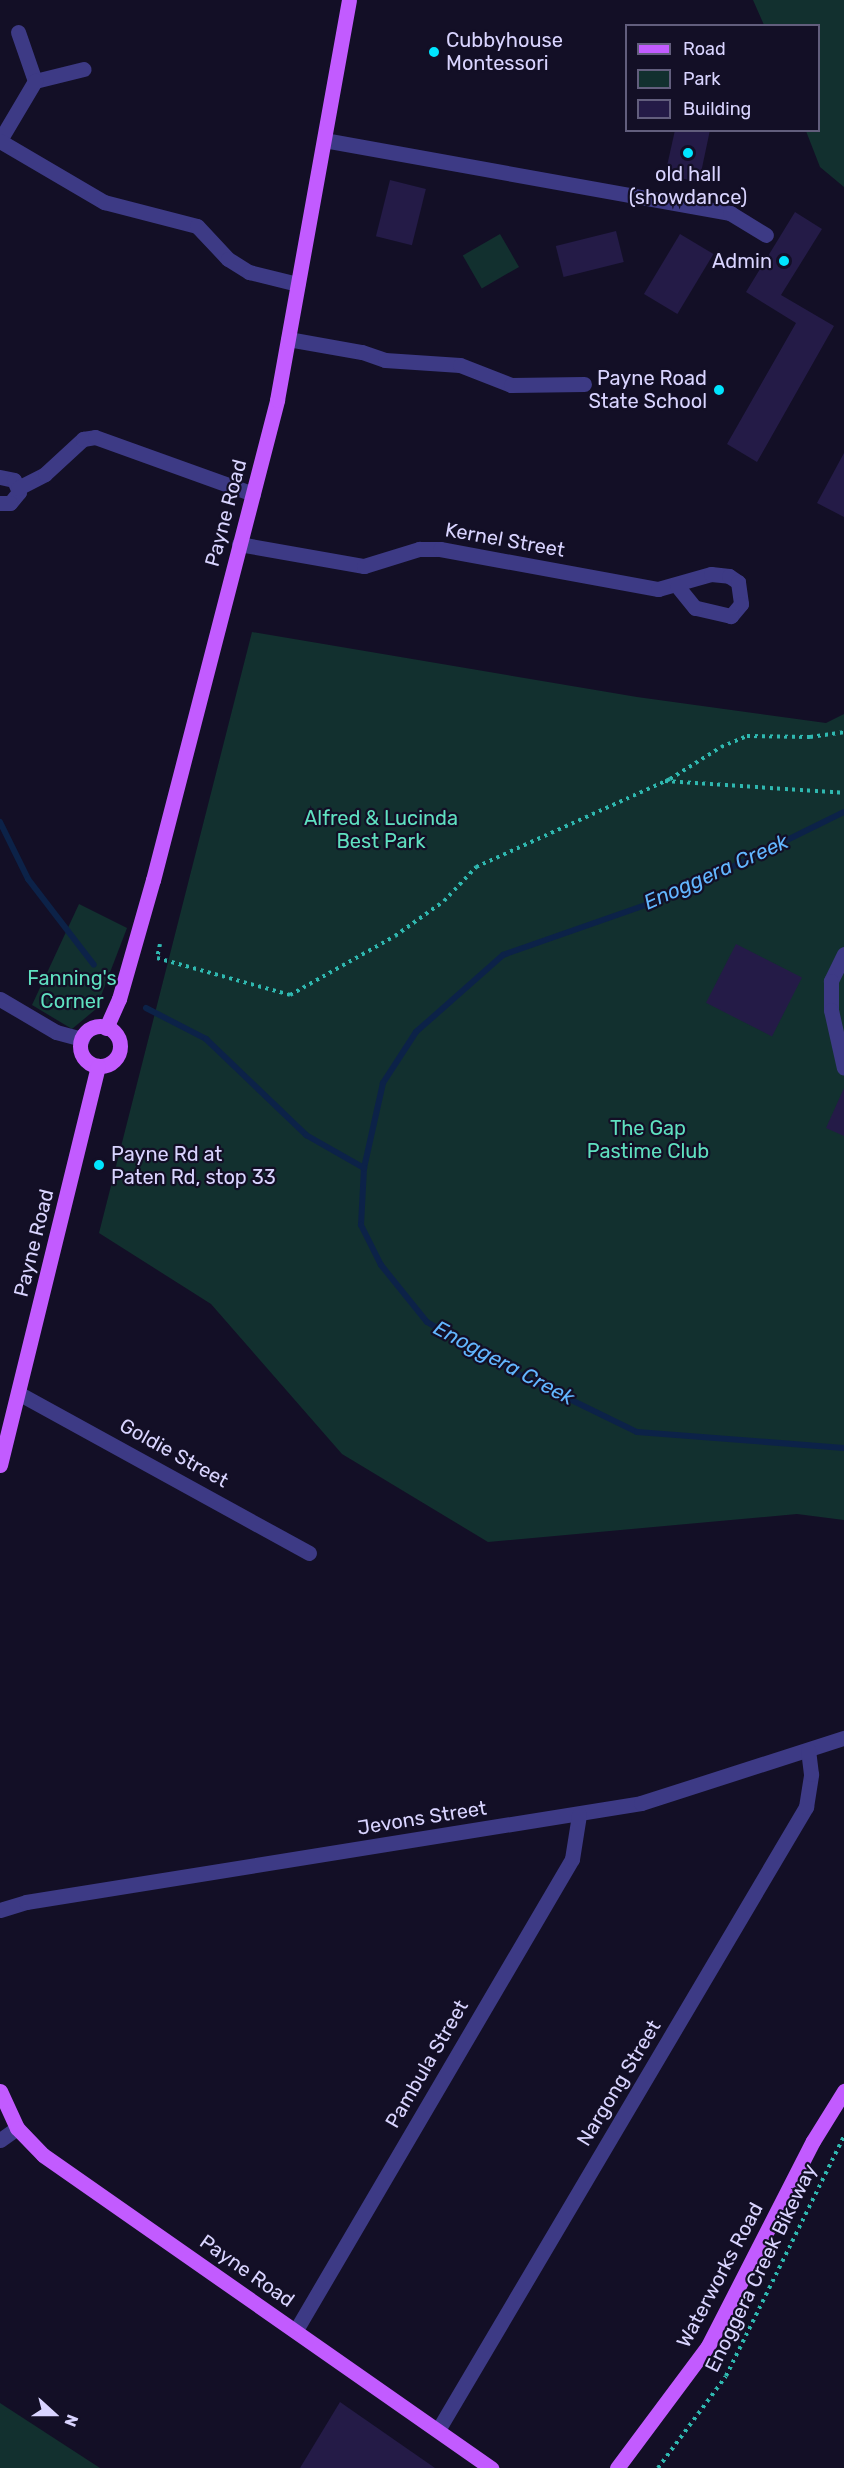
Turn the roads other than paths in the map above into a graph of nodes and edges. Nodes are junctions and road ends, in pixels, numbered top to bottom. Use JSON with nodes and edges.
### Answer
{"nodes":[{"id":1,"x":349,"y":0,"type":"edge"},
{"id":2,"x":18,"y":32,"type":"dead end"},
{"id":3,"x":84,"y":69,"type":"dead end"},
{"id":4,"x":35,"y":81,"type":"junction"},
{"id":5,"x":0,"y":140,"type":"edge"},
{"id":6,"x":324,"y":140,"type":"junction"},
{"id":7,"x":766,"y":235,"type":"dead end"},
{"id":8,"x":298,"y":284,"type":"junction"},
{"id":9,"x":288,"y":339,"type":"junction"},
{"id":10,"x":584,"y":384,"type":"dead end"},
{"id":11,"x":0,"y":477,"type":"edge"},
{"id":12,"x":18,"y":488,"type":"junction"},
{"id":13,"x":253,"y":494,"type":"junction"},
{"id":14,"x":0,"y":504,"type":"edge"},
{"id":15,"x":239,"y":544,"type":"junction"},
{"id":16,"x":677,"y":586,"type":"dead end"},
{"id":17,"x":844,"y":954,"type":"edge"},
{"id":18,"x":0,"y":999,"type":"edge"},
{"id":19,"x":106,"y":1028,"type":"junction"},
{"id":20,"x":82,"y":1039,"type":"junction"},
{"id":21,"x":98,"y":1066,"type":"junction"},
{"id":22,"x":844,"y":1068,"type":"edge"},
{"id":23,"x":18,"y":1393,"type":"junction"},
{"id":24,"x":1,"y":1459,"type":"edge"},
{"id":25,"x":309,"y":1553,"type":"dead end"},
{"id":26,"x":844,"y":1738,"type":"edge"},
{"id":27,"x":808,"y":1749,"type":"junction"},
{"id":28,"x":579,"y":1815,"type":"junction"},
{"id":29,"x":0,"y":1910,"type":"edge"},
{"id":30,"x":0,"y":2091,"type":"edge"},
{"id":31,"x":844,"y":2091,"type":"edge"},
{"id":32,"x":17,"y":2128,"type":"junction"},
{"id":33,"x":0,"y":2140,"type":"edge"},
{"id":34,"x":296,"y":2330,"type":"junction"},
{"id":35,"x":438,"y":2430,"type":"junction"},
{"id":36,"x":483,"y":2466,"type":"edge"},
{"id":37,"x":617,"y":2468,"type":"edge"}],
"edges":[{"from":1,"to":6,"type":"main road","name":"Payne Road"},
{"from":2,"to":4,"type":"street"},
{"from":3,"to":4,"type":"street"},
{"from":4,"to":5,"type":"street"},
{"from":5,"to":8,"type":"street"},
{"from":6,"to":7,"type":"street"},
{"from":6,"to":8,"type":"main road","name":"Payne Road"},
{"from":8,"to":9,"type":"main road","name":"Payne Road"},
{"from":9,"to":10,"type":"street"},
{"from":9,"to":13,"type":"main road","name":"Payne Road"},
{"from":11,"to":12,"type":"street"},
{"from":12,"to":13,"type":"street"},
{"from":12,"to":14,"type":"street"},
{"from":13,"to":15,"type":"main road","name":"Payne Road"},
{"from":15,"to":16,"type":"street","name":"Kernel Street"},
{"from":15,"to":19,"type":"main road","name":"Payne Road"},
{"from":17,"to":22,"type":"street"},
{"from":18,"to":20,"type":"street"},
{"from":19,"to":20,"type":"main road"},
{"from":19,"to":21,"type":"main road"},
{"from":20,"to":21,"type":"main road"},
{"from":21,"to":23,"type":"main road","name":"Payne Road"},
{"from":23,"to":24,"type":"main road","name":"Payne Road"},
{"from":23,"to":25,"type":"street","name":"Goldie Street"},
{"from":26,"to":27,"type":"street","name":"Jevons Street"},
{"from":27,"to":28,"type":"street","name":"Jevons Street"},
{"from":27,"to":35,"type":"street","name":"Nargong Street"},
{"from":28,"to":29,"type":"street","name":"Jevons Street"},
{"from":28,"to":34,"type":"street","name":"Pambula Street"},
{"from":30,"to":32,"type":"main road","name":"Payne Road"},
{"from":31,"to":37,"type":"main road","name":"Waterworks Road"},
{"from":32,"to":33,"type":"street"},
{"from":32,"to":34,"type":"main road","name":"Payne Road"},
{"from":34,"to":35,"type":"main road","name":"Payne Road"},
{"from":35,"to":36,"type":"main road","name":"Payne Road"}]}
